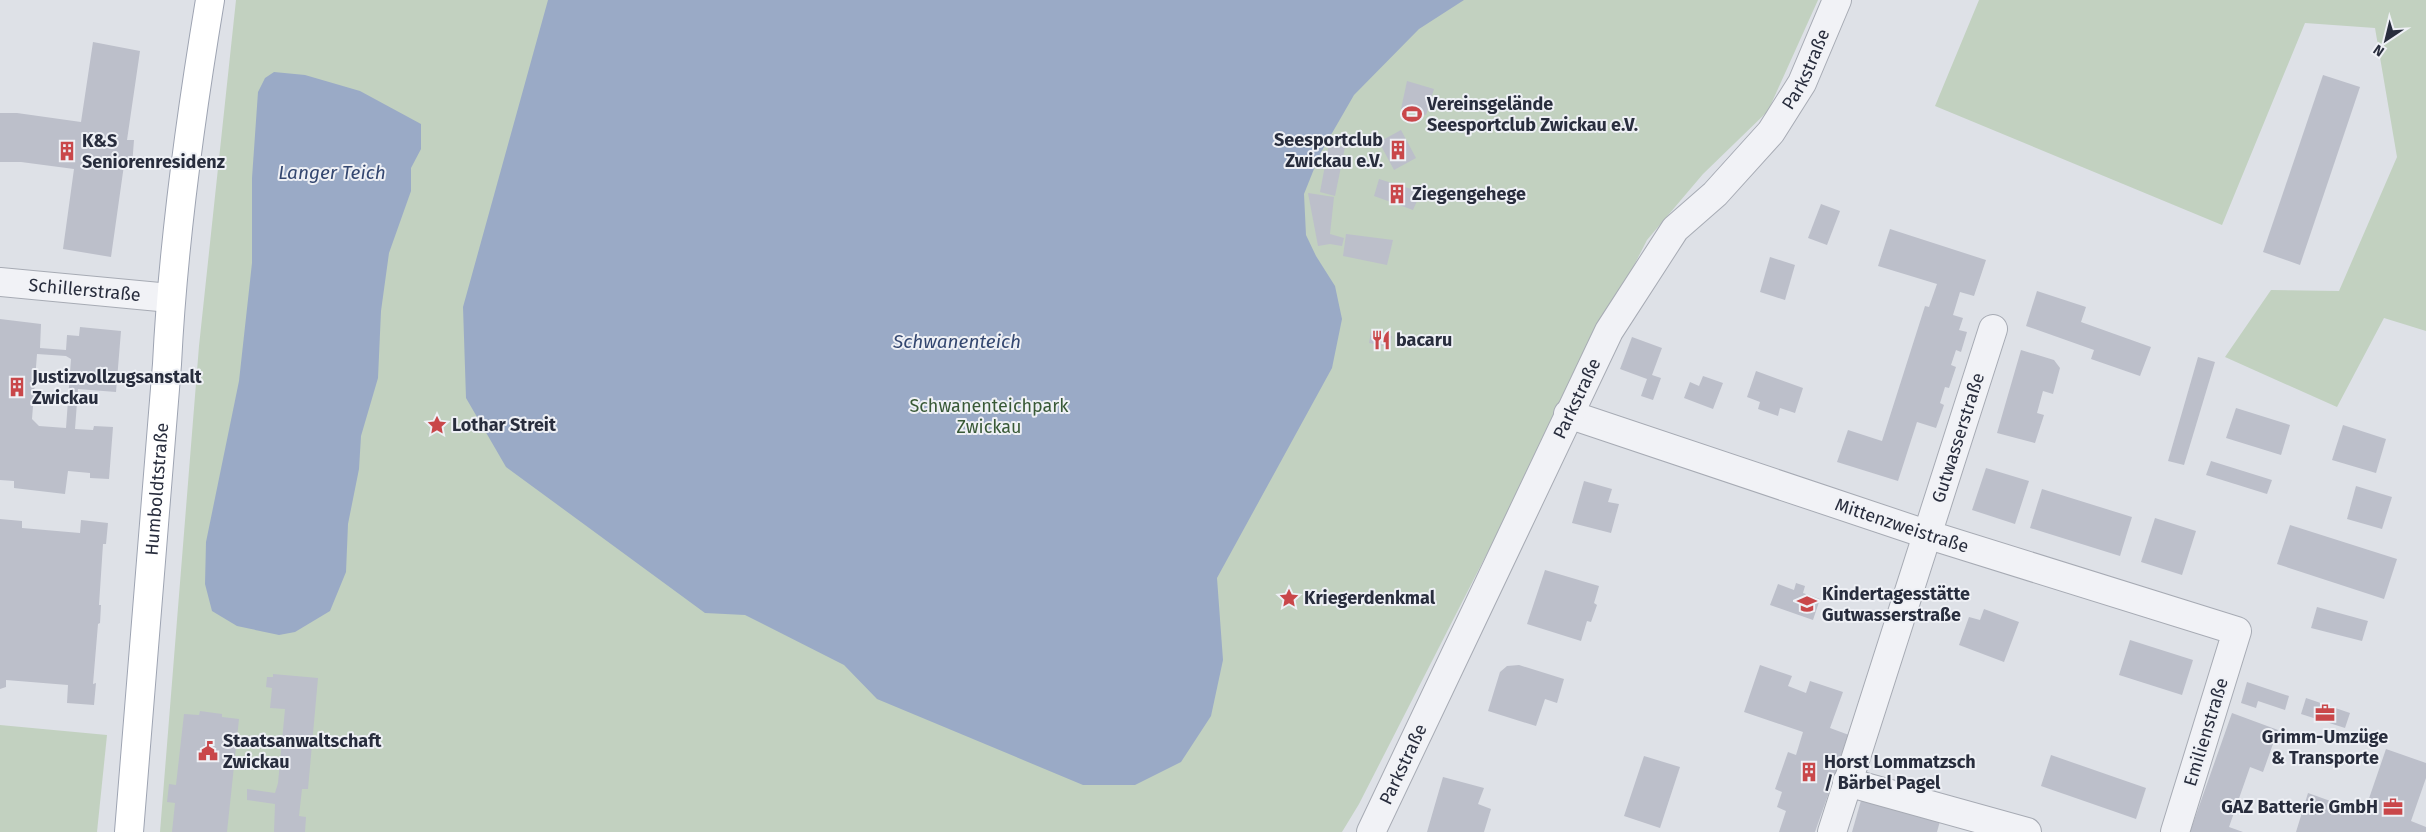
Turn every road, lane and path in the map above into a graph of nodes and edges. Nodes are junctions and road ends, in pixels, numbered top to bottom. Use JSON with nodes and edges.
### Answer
{"nodes":[{"id":1,"x":210,"y":0,"type":"edge"},
{"id":2,"x":1837,"y":0,"type":"edge"},
{"id":3,"x":0,"y":282,"type":"edge"},
{"id":4,"x":170,"y":298,"type":"junction"},
{"id":5,"x":1993,"y":329,"type":"dead end"},
{"id":6,"x":1568,"y":414,"type":"junction"},
{"id":7,"x":1926,"y":534,"type":"junction"},
{"id":8,"x":2238,"y":631,"type":"joint"},
{"id":9,"x":1847,"y":782,"type":"junction"},
{"id":10,"x":129,"y":832,"type":"edge"},
{"id":11,"x":1371,"y":832,"type":"edge"},
{"id":12,"x":1832,"y":832,"type":"edge"},
{"id":13,"x":2027,"y":832,"type":"edge"},
{"id":14,"x":2175,"y":832,"type":"edge"}],
"edges":[{"from":1,"to":4,"type":"main road","name":"Humboldtstraße"},
{"from":2,"to":6,"type":"street","name":"Parkstraße"},
{"from":3,"to":4,"type":"street","name":"Schillerstraße"},
{"from":4,"to":10,"type":"main road","name":"Humboldtstraße"},
{"from":5,"to":7,"type":"street","name":"Gutwasserstraße"},
{"from":6,"to":7,"type":"street","name":"Mittenzweistraße"},
{"from":6,"to":11,"type":"street","name":"Parkstraße"},
{"from":7,"to":8,"type":"street","name":"Mittenzweistraße"},
{"from":7,"to":9,"type":"street","name":"Gutwasserstraße"},
{"from":8,"to":14,"type":"street","name":"Emilienstraße"},
{"from":9,"to":12,"type":"street","name":"Gutwasserstraße"},
{"from":9,"to":13,"type":"street"}]}
